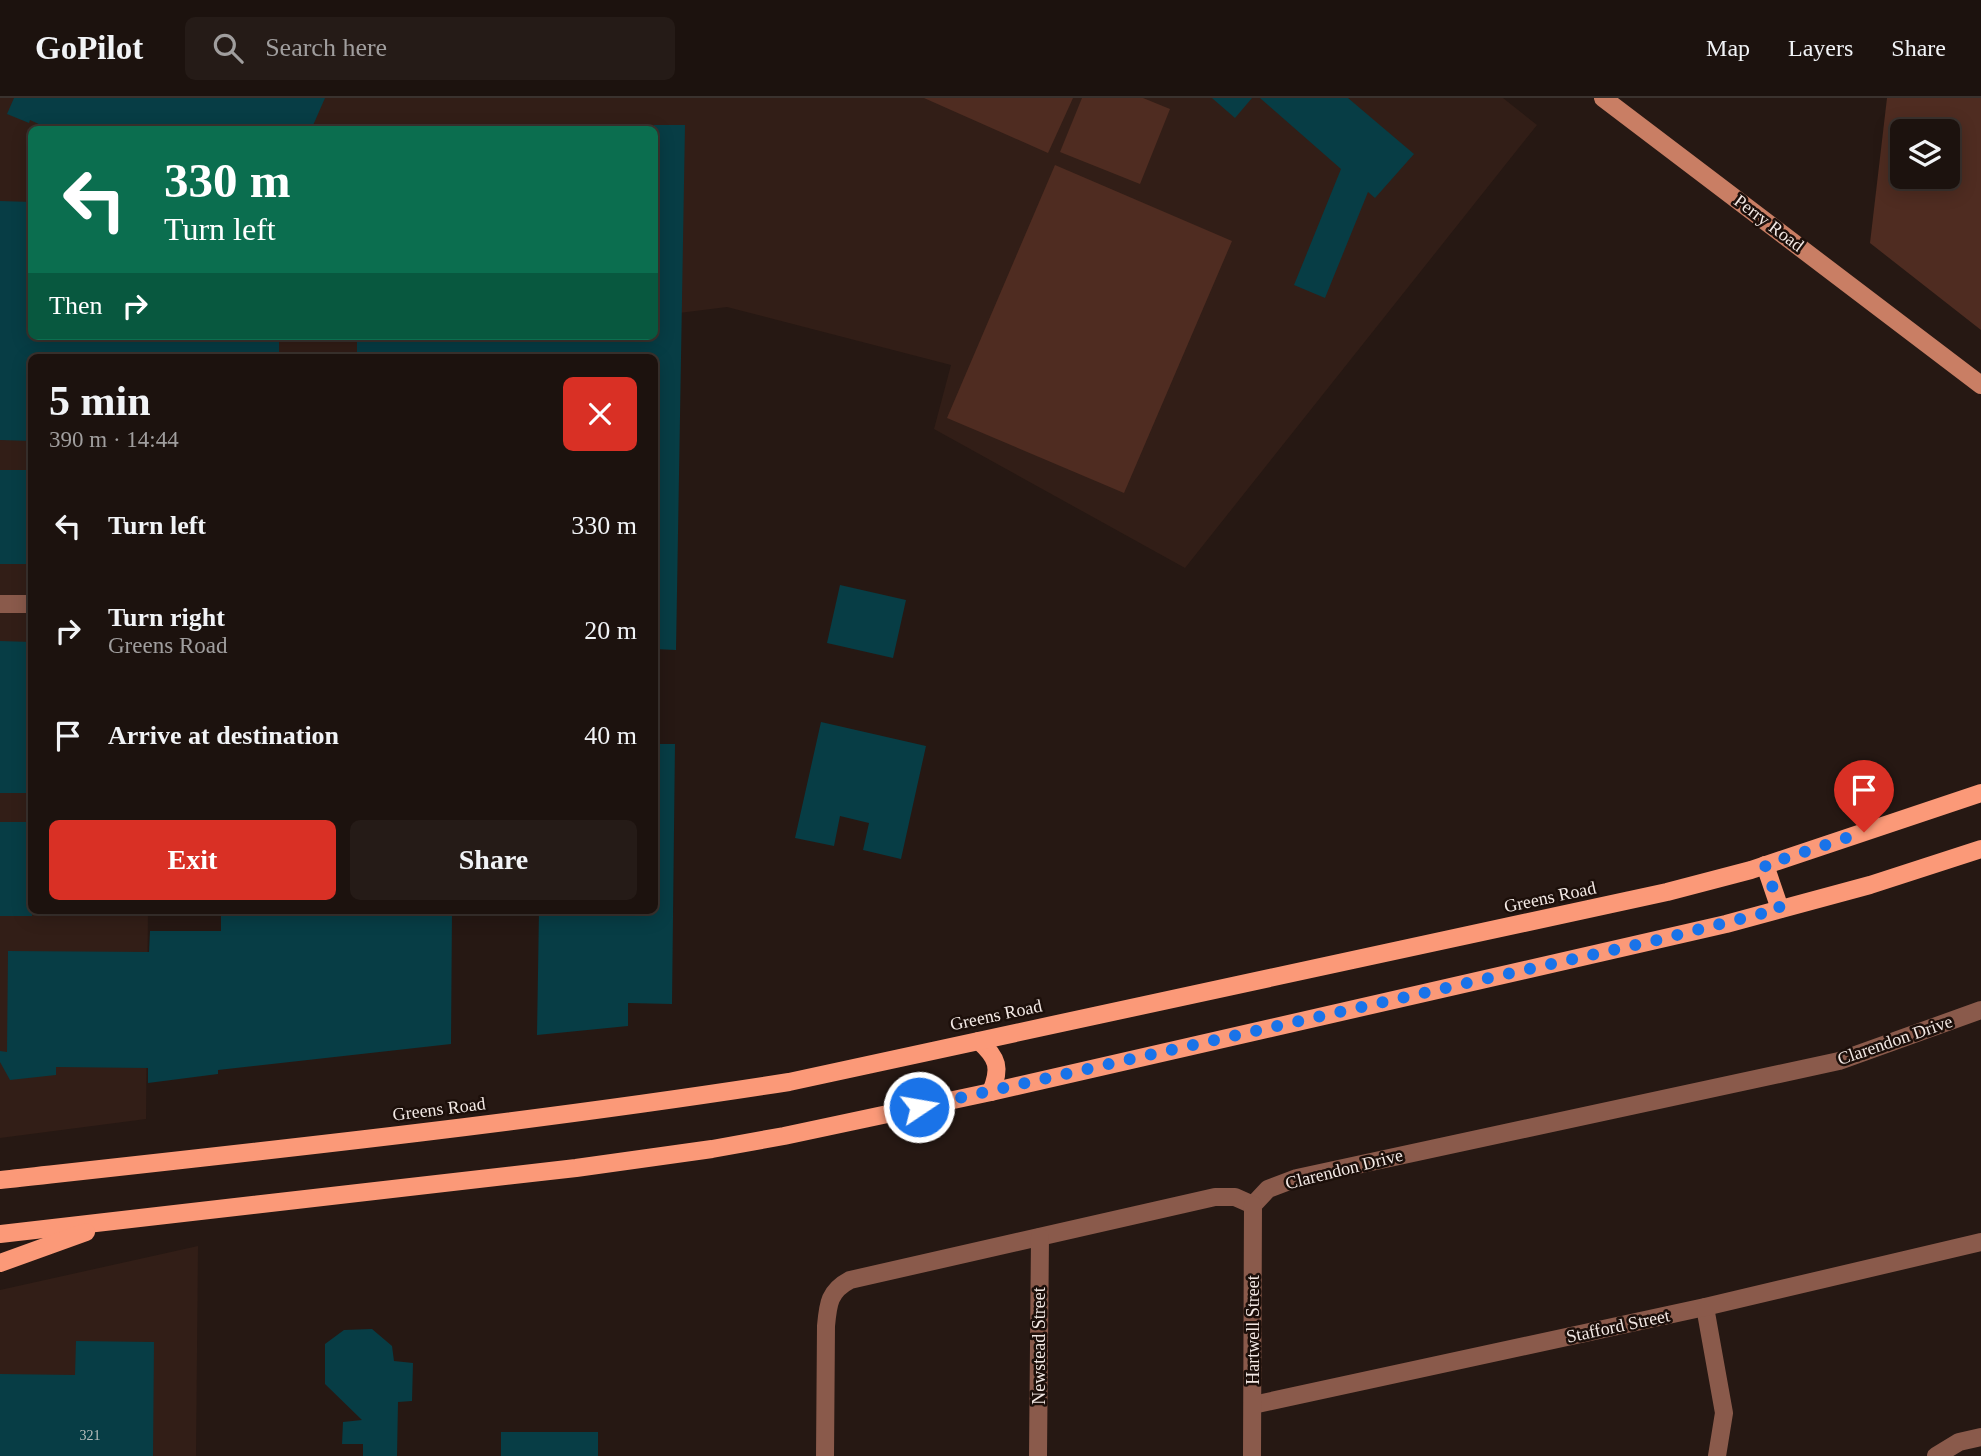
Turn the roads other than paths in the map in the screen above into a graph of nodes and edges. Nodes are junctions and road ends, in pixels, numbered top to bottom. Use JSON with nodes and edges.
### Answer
{"nodes":[{"id":1,"x":1603,"y":98,"type":"edge"},
{"id":2,"x":1936,"y":348,"type":"junction"},
{"id":3,"x":1981,"y":385,"type":"edge"},
{"id":4,"x":1981,"y":394,"type":"edge"},
{"id":5,"x":0,"y":604,"type":"edge"},
{"id":6,"x":28,"y":604,"type":"edge"},
{"id":7,"x":1981,"y":793,"type":"edge"},
{"id":8,"x":1981,"y":849,"type":"edge"},
{"id":9,"x":1765,"y":865,"type":"junction"},
{"id":10,"x":1780,"y":909,"type":"junction"},
{"id":11,"x":1981,"y":1010,"type":"edge"},
{"id":12,"x":979,"y":1041,"type":"junction"},
{"id":13,"x":992,"y":1092,"type":"junction"},
{"id":14,"x":0,"y":1180,"type":"edge"},
{"id":15,"x":1252,"y":1205,"type":"junction"},
{"id":16,"x":116,"y":1221,"type":"junction"},
{"id":17,"x":0,"y":1234,"type":"edge"},
{"id":18,"x":1040,"y":1237,"type":"junction"},
{"id":19,"x":1981,"y":1242,"type":"edge"},
{"id":20,"x":0,"y":1263,"type":"edge"},
{"id":21,"x":1704,"y":1307,"type":"junction"},
{"id":22,"x":1253,"y":1405,"type":"junction"},
{"id":23,"x":1981,"y":1437,"type":"edge"},
{"id":24,"x":825,"y":1456,"type":"edge"},
{"id":25,"x":1038,"y":1456,"type":"edge"},
{"id":26,"x":1252,"y":1456,"type":"edge"},
{"id":27,"x":1717,"y":1456,"type":"edge"},
{"id":28,"x":1936,"y":1456,"type":"edge"}],
"edges":[{"from":1,"to":2,"type":"main road","name":"Perry Road"},
{"from":2,"to":3,"type":"main road","name":"Perry Road"},
{"from":2,"to":4,"type":"main road","name":"Perry Road"},
{"from":5,"to":6,"type":"street"},
{"from":7,"to":9,"type":"main road","name":"Greens Road"},
{"from":8,"to":10,"type":"main road"},
{"from":9,"to":10,"type":"main road"},
{"from":9,"to":12,"type":"main road","name":"Greens Road"},
{"from":10,"to":13,"type":"main road"},
{"from":11,"to":15,"type":"street","name":"Clarendon Drive"},
{"from":12,"to":13,"type":"main road"},
{"from":12,"to":14,"type":"main road","name":"Greens Road"},
{"from":13,"to":16,"type":"main road"},
{"from":15,"to":18,"type":"street"},
{"from":15,"to":22,"type":"street","name":"Hartwell Street"},
{"from":16,"to":17,"type":"main road"},
{"from":16,"to":20,"type":"main road"},
{"from":18,"to":24,"type":"street"},
{"from":18,"to":25,"type":"street","name":"Newstead Street"},
{"from":19,"to":21,"type":"street","name":"Stafford Street"},
{"from":21,"to":22,"type":"street","name":"Stafford Street"},
{"from":21,"to":27,"type":"street"},
{"from":22,"to":26,"type":"street","name":"Hartwell Street"},
{"from":23,"to":28,"type":"street"}]}
